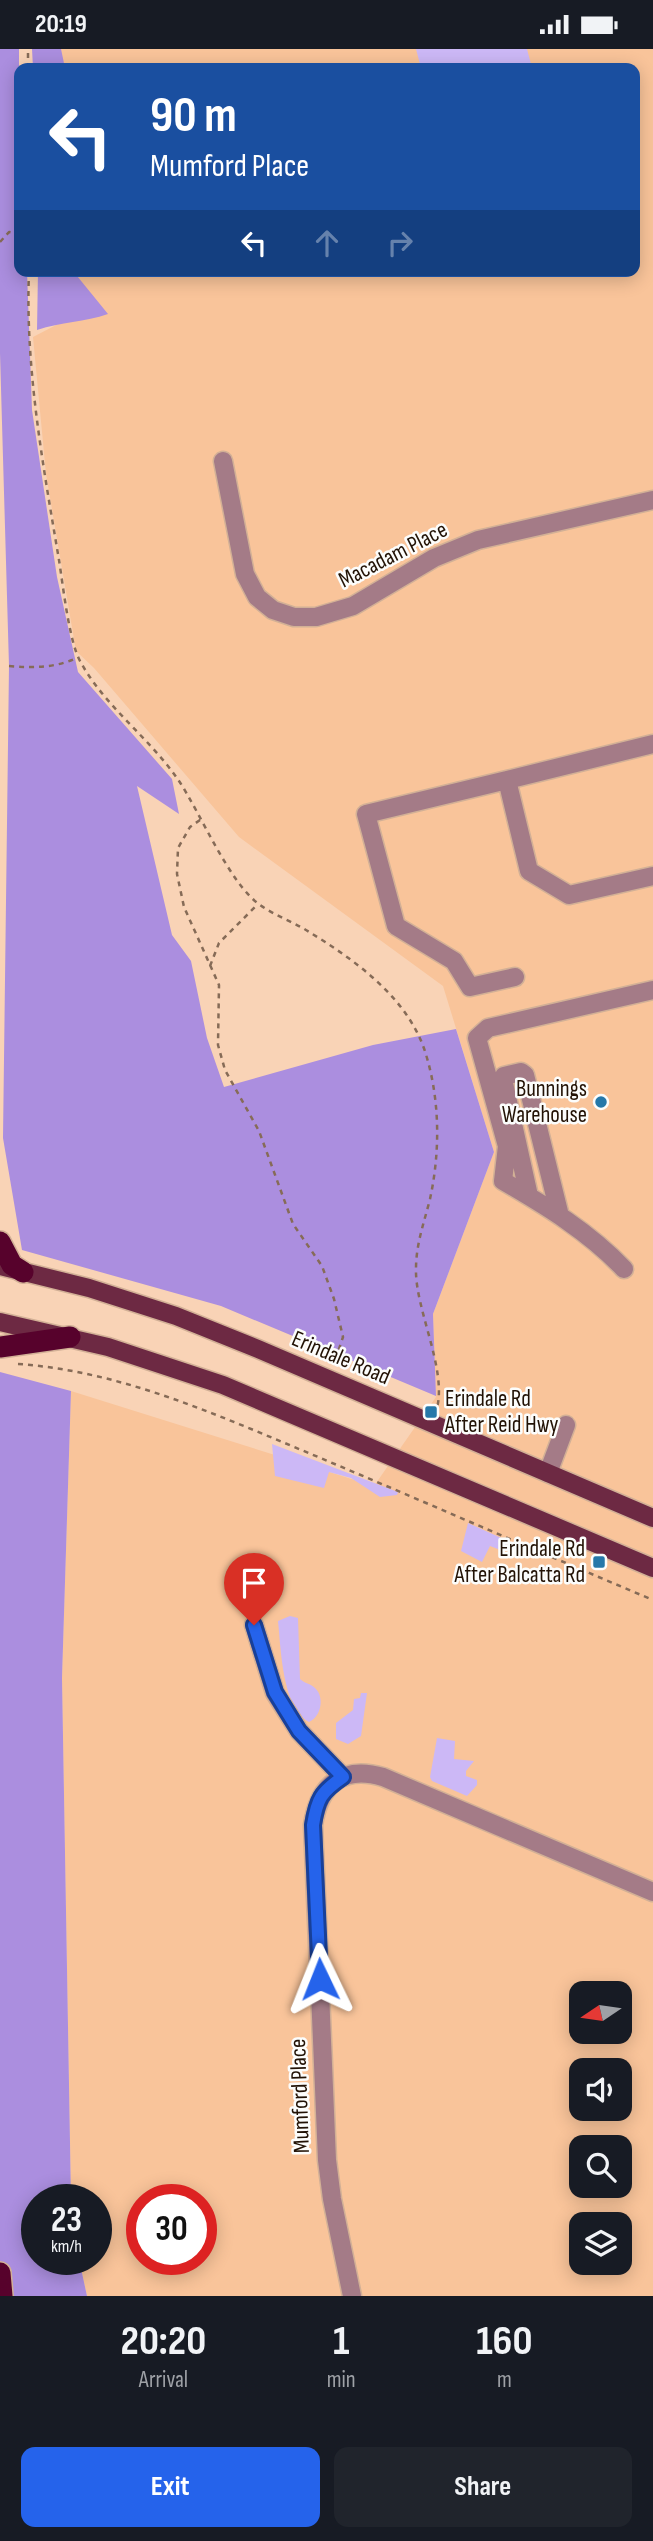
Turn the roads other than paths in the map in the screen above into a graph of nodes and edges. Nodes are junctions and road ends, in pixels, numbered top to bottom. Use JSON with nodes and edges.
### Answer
{"nodes":[{"id":1,"x":223,"y":461,"type":"dead end"},
{"id":2,"x":653,"y":500,"type":"edge"},
{"id":3,"x":653,"y":744,"type":"edge"},
{"id":4,"x":507,"y":780,"type":"junction"},
{"id":5,"x":653,"y":876,"type":"edge"},
{"id":6,"x":515,"y":977,"type":"dead end"},
{"id":7,"x":653,"y":990,"type":"edge"},
{"id":8,"x":529,"y":1196,"type":"junction"},
{"id":9,"x":560,"y":1216,"type":"junction"},
{"id":10,"x":0,"y":1242,"type":"edge"},
{"id":11,"x":0,"y":1266,"type":"edge"},
{"id":12,"x":624,"y":1269,"type":"dead end"},
{"id":13,"x":23,"y":1272,"type":"junction"},
{"id":14,"x":0,"y":1322,"type":"edge"},
{"id":15,"x":70,"y":1337,"type":"junction"},
{"id":16,"x":3,"y":1355,"type":"edge"},
{"id":17,"x":566,"y":1425,"type":"dead end"},
{"id":18,"x":548,"y":1473,"type":"junction"},
{"id":19,"x":653,"y":1518,"type":"edge"},
{"id":20,"x":653,"y":1568,"type":"edge"},
{"id":21,"x":254,"y":1625,"type":"dead end"},
{"id":22,"x":343,"y":1777,"type":"junction"},
{"id":23,"x":653,"y":1892,"type":"edge"},
{"id":24,"x":0,"y":2273,"type":"edge"},
{"id":25,"x":2,"y":2296,"type":"edge"},
{"id":26,"x":352,"y":2296,"type":"edge"}],
"edges":[{"from":1,"to":2,"type":"street","name":"Macadam Place"},
{"from":3,"to":4,"type":"street"},
{"from":4,"to":5,"type":"street"},
{"from":4,"to":6,"type":"street"},
{"from":7,"to":8,"type":"street"},
{"from":8,"to":9,"type":"street"},
{"from":8,"to":9,"type":"street"},
{"from":9,"to":12,"type":"street"},
{"from":10,"to":13,"type":"highway"},
{"from":11,"to":13,"type":"main road","name":"Erindale Road"},
{"from":13,"to":18,"type":"main road","name":"Erindale Road"},
{"from":14,"to":15,"type":"main road"},
{"from":15,"to":16,"type":"highway"},
{"from":15,"to":20,"type":"main road"},
{"from":17,"to":18,"type":"street"},
{"from":18,"to":19,"type":"main road","name":"Erindale Road"},
{"from":21,"to":22,"type":"street"},
{"from":22,"to":23,"type":"street"},
{"from":22,"to":26,"type":"street","name":"Mumford Place"},
{"from":24,"to":25,"type":"highway"}]}
